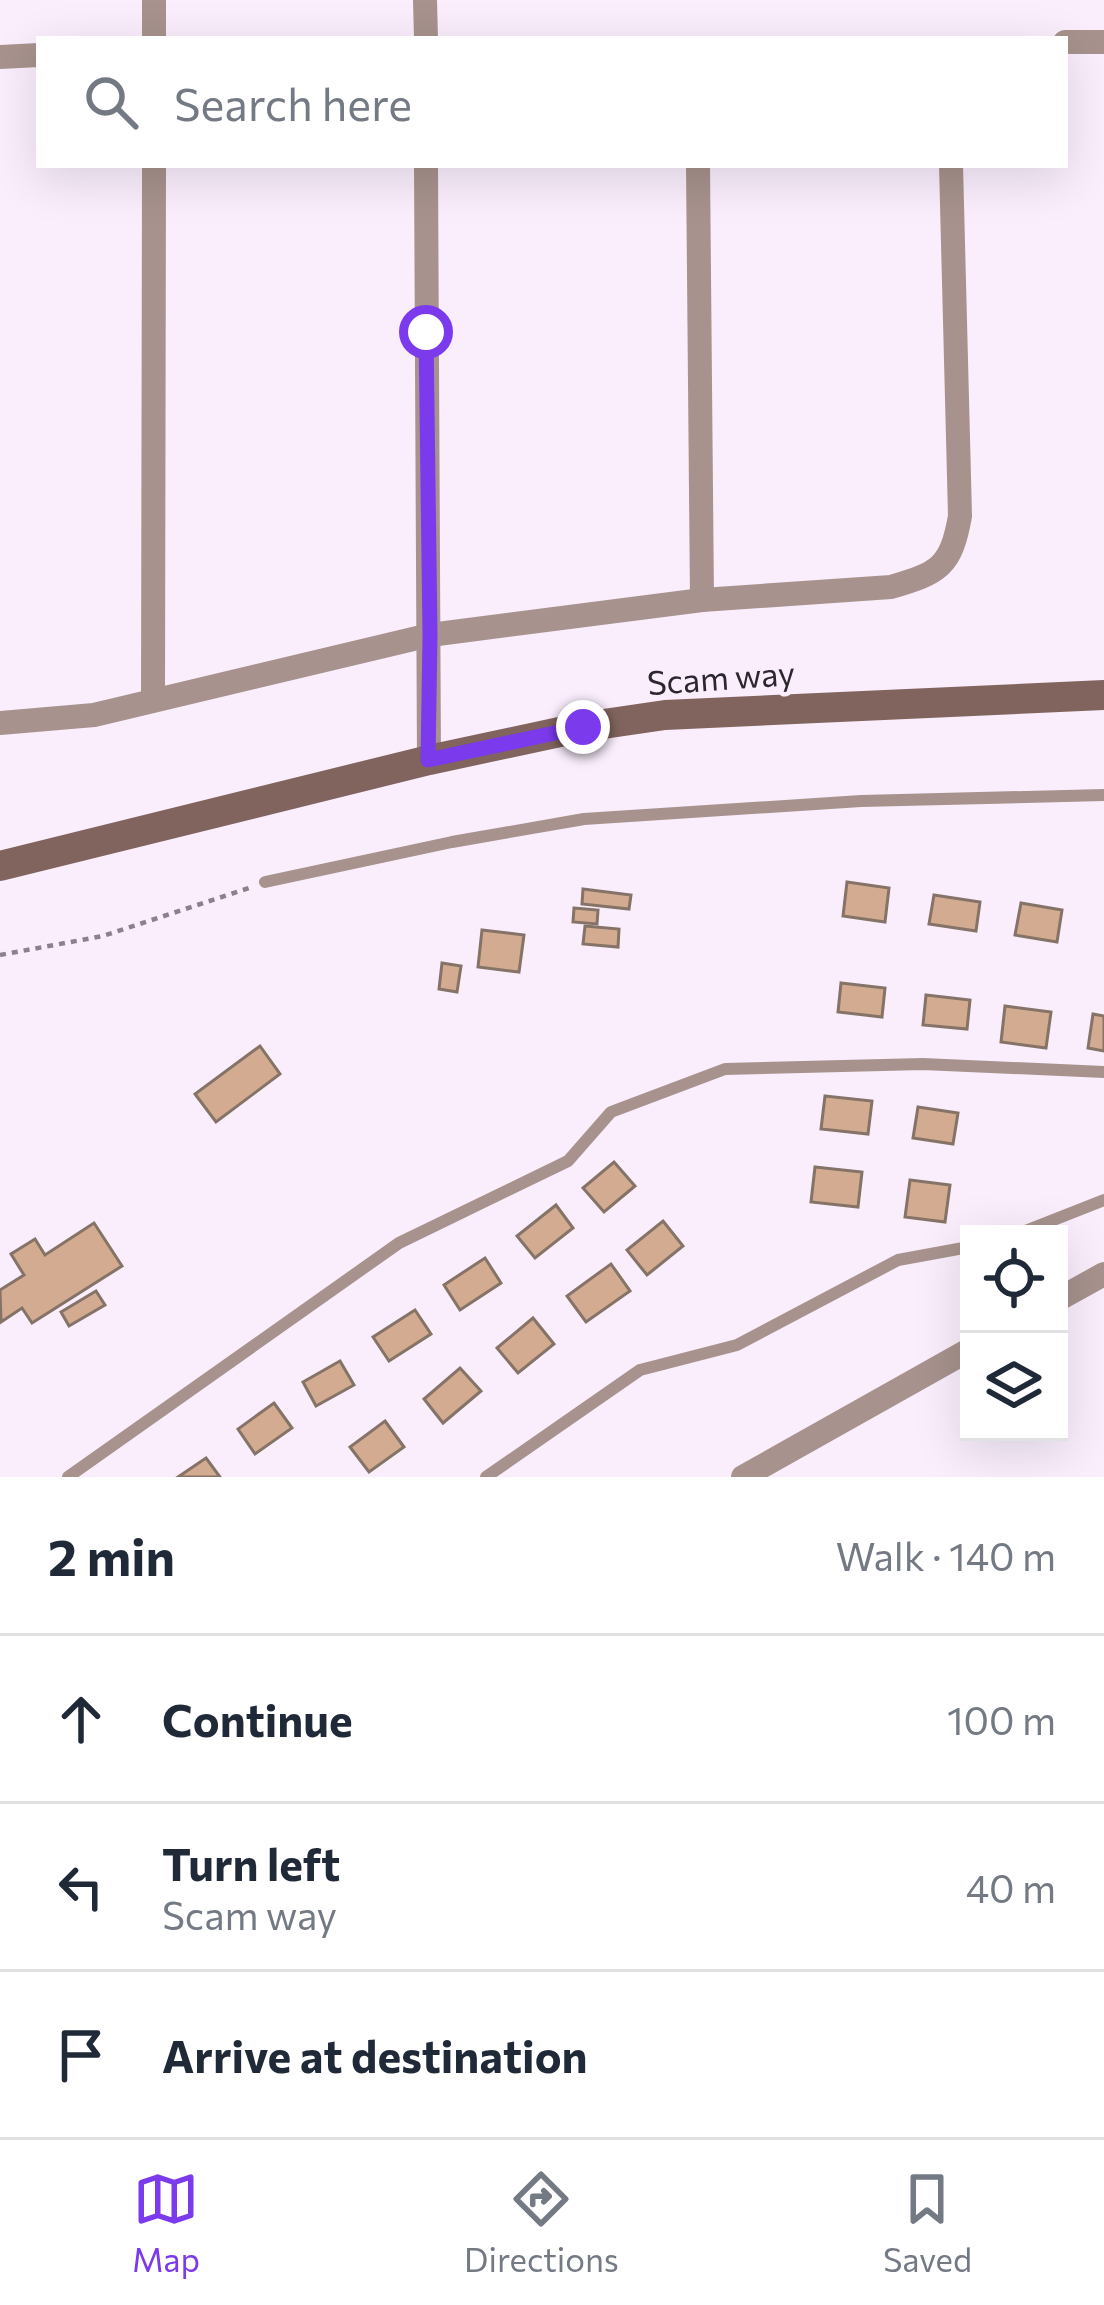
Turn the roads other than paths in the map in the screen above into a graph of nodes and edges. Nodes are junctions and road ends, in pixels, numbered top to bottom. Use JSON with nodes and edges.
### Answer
{"nodes":[{"id":1,"x":154,"y":0,"type":"edge"},
{"id":2,"x":425,"y":0,"type":"edge"},
{"id":3,"x":154,"y":36,"type":"edge"},
{"id":4,"x":426,"y":36,"type":"edge"},
{"id":5,"x":1068,"y":42,"type":"edge"},
{"id":6,"x":1104,"y":42,"type":"edge"},
{"id":7,"x":36,"y":56,"type":"edge"},
{"id":8,"x":0,"y":57,"type":"edge"},
{"id":9,"x":154,"y":168,"type":"edge"},
{"id":10,"x":426,"y":168,"type":"edge"},
{"id":11,"x":698,"y":168,"type":"edge"},
{"id":12,"x":951,"y":168,"type":"edge"},
{"id":13,"x":703,"y":600,"type":"junction"},
{"id":14,"x":430,"y":635,"type":"junction"},
{"id":15,"x":1104,"y":695,"type":"edge"},
{"id":16,"x":153,"y":700,"type":"junction"},
{"id":17,"x":0,"y":723,"type":"edge"},
{"id":18,"x":428,"y":760,"type":"junction"},
{"id":19,"x":1104,"y":795,"type":"edge"},
{"id":20,"x":0,"y":866,"type":"edge"},
{"id":21,"x":266,"y":882,"type":"road end"},
{"id":22,"x":1104,"y":1072,"type":"edge"},
{"id":23,"x":1104,"y":1199,"type":"edge"},
{"id":24,"x":1040,"y":1225,"type":"edge"},
{"id":25,"x":960,"y":1249,"type":"edge"},
{"id":26,"x":1104,"y":1274,"type":"edge"},
{"id":27,"x":1068,"y":1293,"type":"edge"},
{"id":28,"x":960,"y":1355,"type":"edge"},
{"id":29,"x":68,"y":1477,"type":"edge"},
{"id":30,"x":486,"y":1477,"type":"edge"},
{"id":31,"x":742,"y":1477,"type":"edge"}],
"edges":[{"from":1,"to":3,"type":"street"},
{"from":2,"to":4,"type":"street"},
{"from":5,"to":6,"type":"street"},
{"from":7,"to":8,"type":"street"},
{"from":9,"to":16,"type":"street"},
{"from":10,"to":14,"type":"street"},
{"from":11,"to":13,"type":"street"},
{"from":12,"to":13,"type":"street"},
{"from":13,"to":14,"type":"street"},
{"from":14,"to":16,"type":"street"},
{"from":14,"to":18,"type":"street"},
{"from":15,"to":18,"type":"street","name":"Scam way"},
{"from":16,"to":17,"type":"street"},
{"from":18,"to":20,"type":"street","name":"Scam way"},
{"from":19,"to":21,"type":"lane"},
{"from":22,"to":29,"type":"lane"},
{"from":23,"to":24,"type":"lane"},
{"from":25,"to":30,"type":"lane"},
{"from":26,"to":27,"type":"street"},
{"from":28,"to":31,"type":"street"}]}
